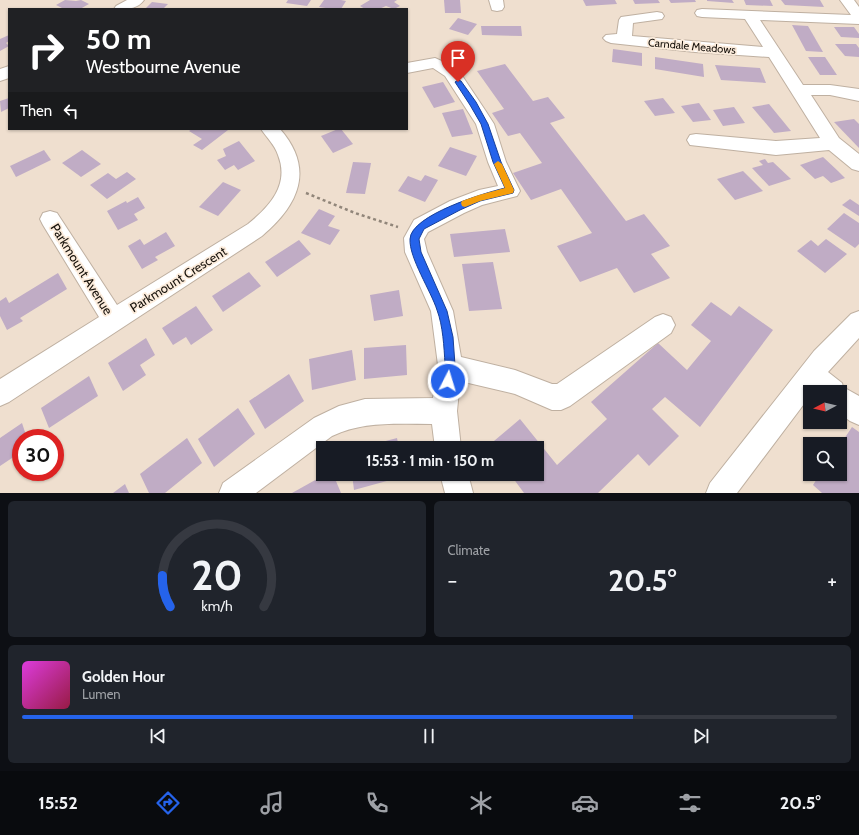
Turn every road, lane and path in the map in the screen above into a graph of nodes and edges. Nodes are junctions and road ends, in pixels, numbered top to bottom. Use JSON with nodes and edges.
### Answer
{"nodes":[{"id":1,"x":138,"y":0,"type":"edge"},
{"id":2,"x":848,"y":0,"type":"edge"},
{"id":3,"x":123,"y":8,"type":"edge"},
{"id":4,"x":702,"y":13,"type":"dead end"},
{"id":5,"x":657,"y":16,"type":"dead end"},
{"id":6,"x":750,"y":16,"type":"junction"},
{"id":7,"x":859,"y":18,"type":"edge"},
{"id":8,"x":774,"y":53,"type":"junction"},
{"id":9,"x":408,"y":68,"type":"edge"},
{"id":10,"x":799,"y":90,"type":"junction"},
{"id":11,"x":859,"y":94,"type":"edge"},
{"id":12,"x":271,"y":130,"type":"edge"},
{"id":13,"x":696,"y":140,"type":"dead end"},
{"id":14,"x":833,"y":143,"type":"junction"},
{"id":15,"x":859,"y":164,"type":"edge"},
{"id":16,"x":290,"y":187,"type":"junction"},
{"id":17,"x":50,"y":219,"type":"dead end"},
{"id":18,"x":415,"y":235,"type":"junction"},
{"id":19,"x":114,"y":320,"type":"junction"},
{"id":20,"x":859,"y":322,"type":"edge"},
{"id":21,"x":663,"y":325,"type":"dead end"},
{"id":22,"x":450,"y":366,"type":"junction"},
{"id":23,"x":811,"y":375,"type":"junction"},
{"id":24,"x":824,"y":385,"type":"edge"},
{"id":25,"x":0,"y":393,"type":"edge"},
{"id":26,"x":847,"y":403,"type":"edge"},
{"id":27,"x":444,"y":411,"type":"junction"},
{"id":28,"x":859,"y":412,"type":"edge"},
{"id":29,"x":447,"y":441,"type":"edge"},
{"id":30,"x":456,"y":481,"type":"edge"},
{"id":31,"x":233,"y":493,"type":"edge"},
{"id":32,"x":459,"y":493,"type":"edge"},
{"id":33,"x":720,"y":493,"type":"edge"}],
"edges":[{"from":1,"to":3,"type":"street"},
{"from":2,"to":7,"type":"street"},
{"from":4,"to":6,"type":"street"},
{"from":5,"to":8,"type":"street","name":"Carndale Meadows"},
{"from":6,"to":7,"type":"street"},
{"from":6,"to":8,"type":"street"},
{"from":8,"to":10,"type":"street"},
{"from":9,"to":18,"type":"street"},
{"from":10,"to":11,"type":"street"},
{"from":10,"to":14,"type":"street"},
{"from":12,"to":16,"type":"street","name":"Parkmount Crescent"},
{"from":13,"to":14,"type":"street"},
{"from":14,"to":15,"type":"street"},
{"from":16,"to":18,"type":"path"},
{"from":16,"to":19,"type":"street","name":"Parkmount Crescent"},
{"from":17,"to":19,"type":"street","name":"Parkmount Avenue"},
{"from":18,"to":22,"type":"street"},
{"from":19,"to":25,"type":"street","name":"Parkmount Crescent"},
{"from":20,"to":23,"type":"street"},
{"from":21,"to":22,"type":"street"},
{"from":22,"to":27,"type":"street"},
{"from":23,"to":24,"type":"street"},
{"from":23,"to":33,"type":"street"},
{"from":26,"to":28,"type":"street"},
{"from":27,"to":29,"type":"street"},
{"from":27,"to":31,"type":"street"},
{"from":30,"to":32,"type":"street"}]}
